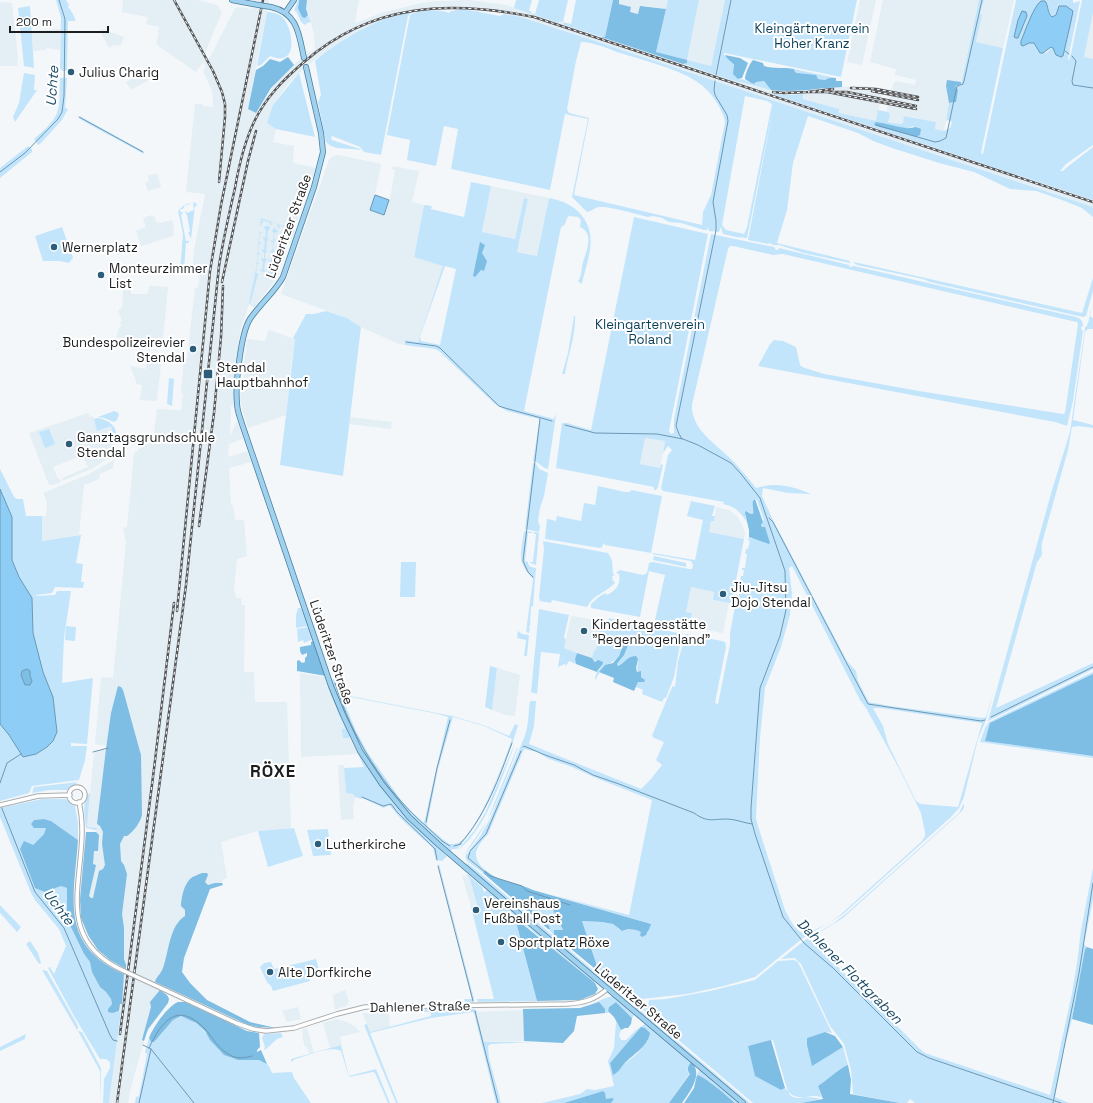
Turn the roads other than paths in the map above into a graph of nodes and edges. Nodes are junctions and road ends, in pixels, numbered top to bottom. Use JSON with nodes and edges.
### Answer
{"nodes":[{"id":1,"x":232,"y":0,"type":"edge"},
{"id":2,"x":294,"y":0,"type":"edge"},
{"id":3,"x":285,"y":13,"type":"junction"},
{"id":4,"x":304,"y":58,"type":"dead end"},
{"id":5,"x":306,"y":67,"type":"dead end"},
{"id":6,"x":70,"y":795,"type":"junction"},
{"id":7,"x":79,"y":802,"type":"junction"},
{"id":8,"x":1,"y":804,"type":"edge"},
{"id":9,"x":607,"y":989,"type":"junction"},
{"id":10,"x":743,"y":1103,"type":"edge"}],
"edges":[{"from":1,"to":3,"type":"main road","bridge":true},
{"from":2,"to":3,"type":"main road"},
{"from":3,"to":4,"type":"main road"},
{"from":5,"to":9,"type":"main road","name":"Lüderitzer Straße"},
{"from":6,"to":7,"type":"street"},
{"from":6,"to":7,"type":"street"},
{"from":6,"to":8,"type":"street"},
{"from":7,"to":9,"type":"street","name":"Dahlener Straße","bridge":true},
{"from":9,"to":10,"type":"main road","name":"Lüderitzer Straße"}]}
